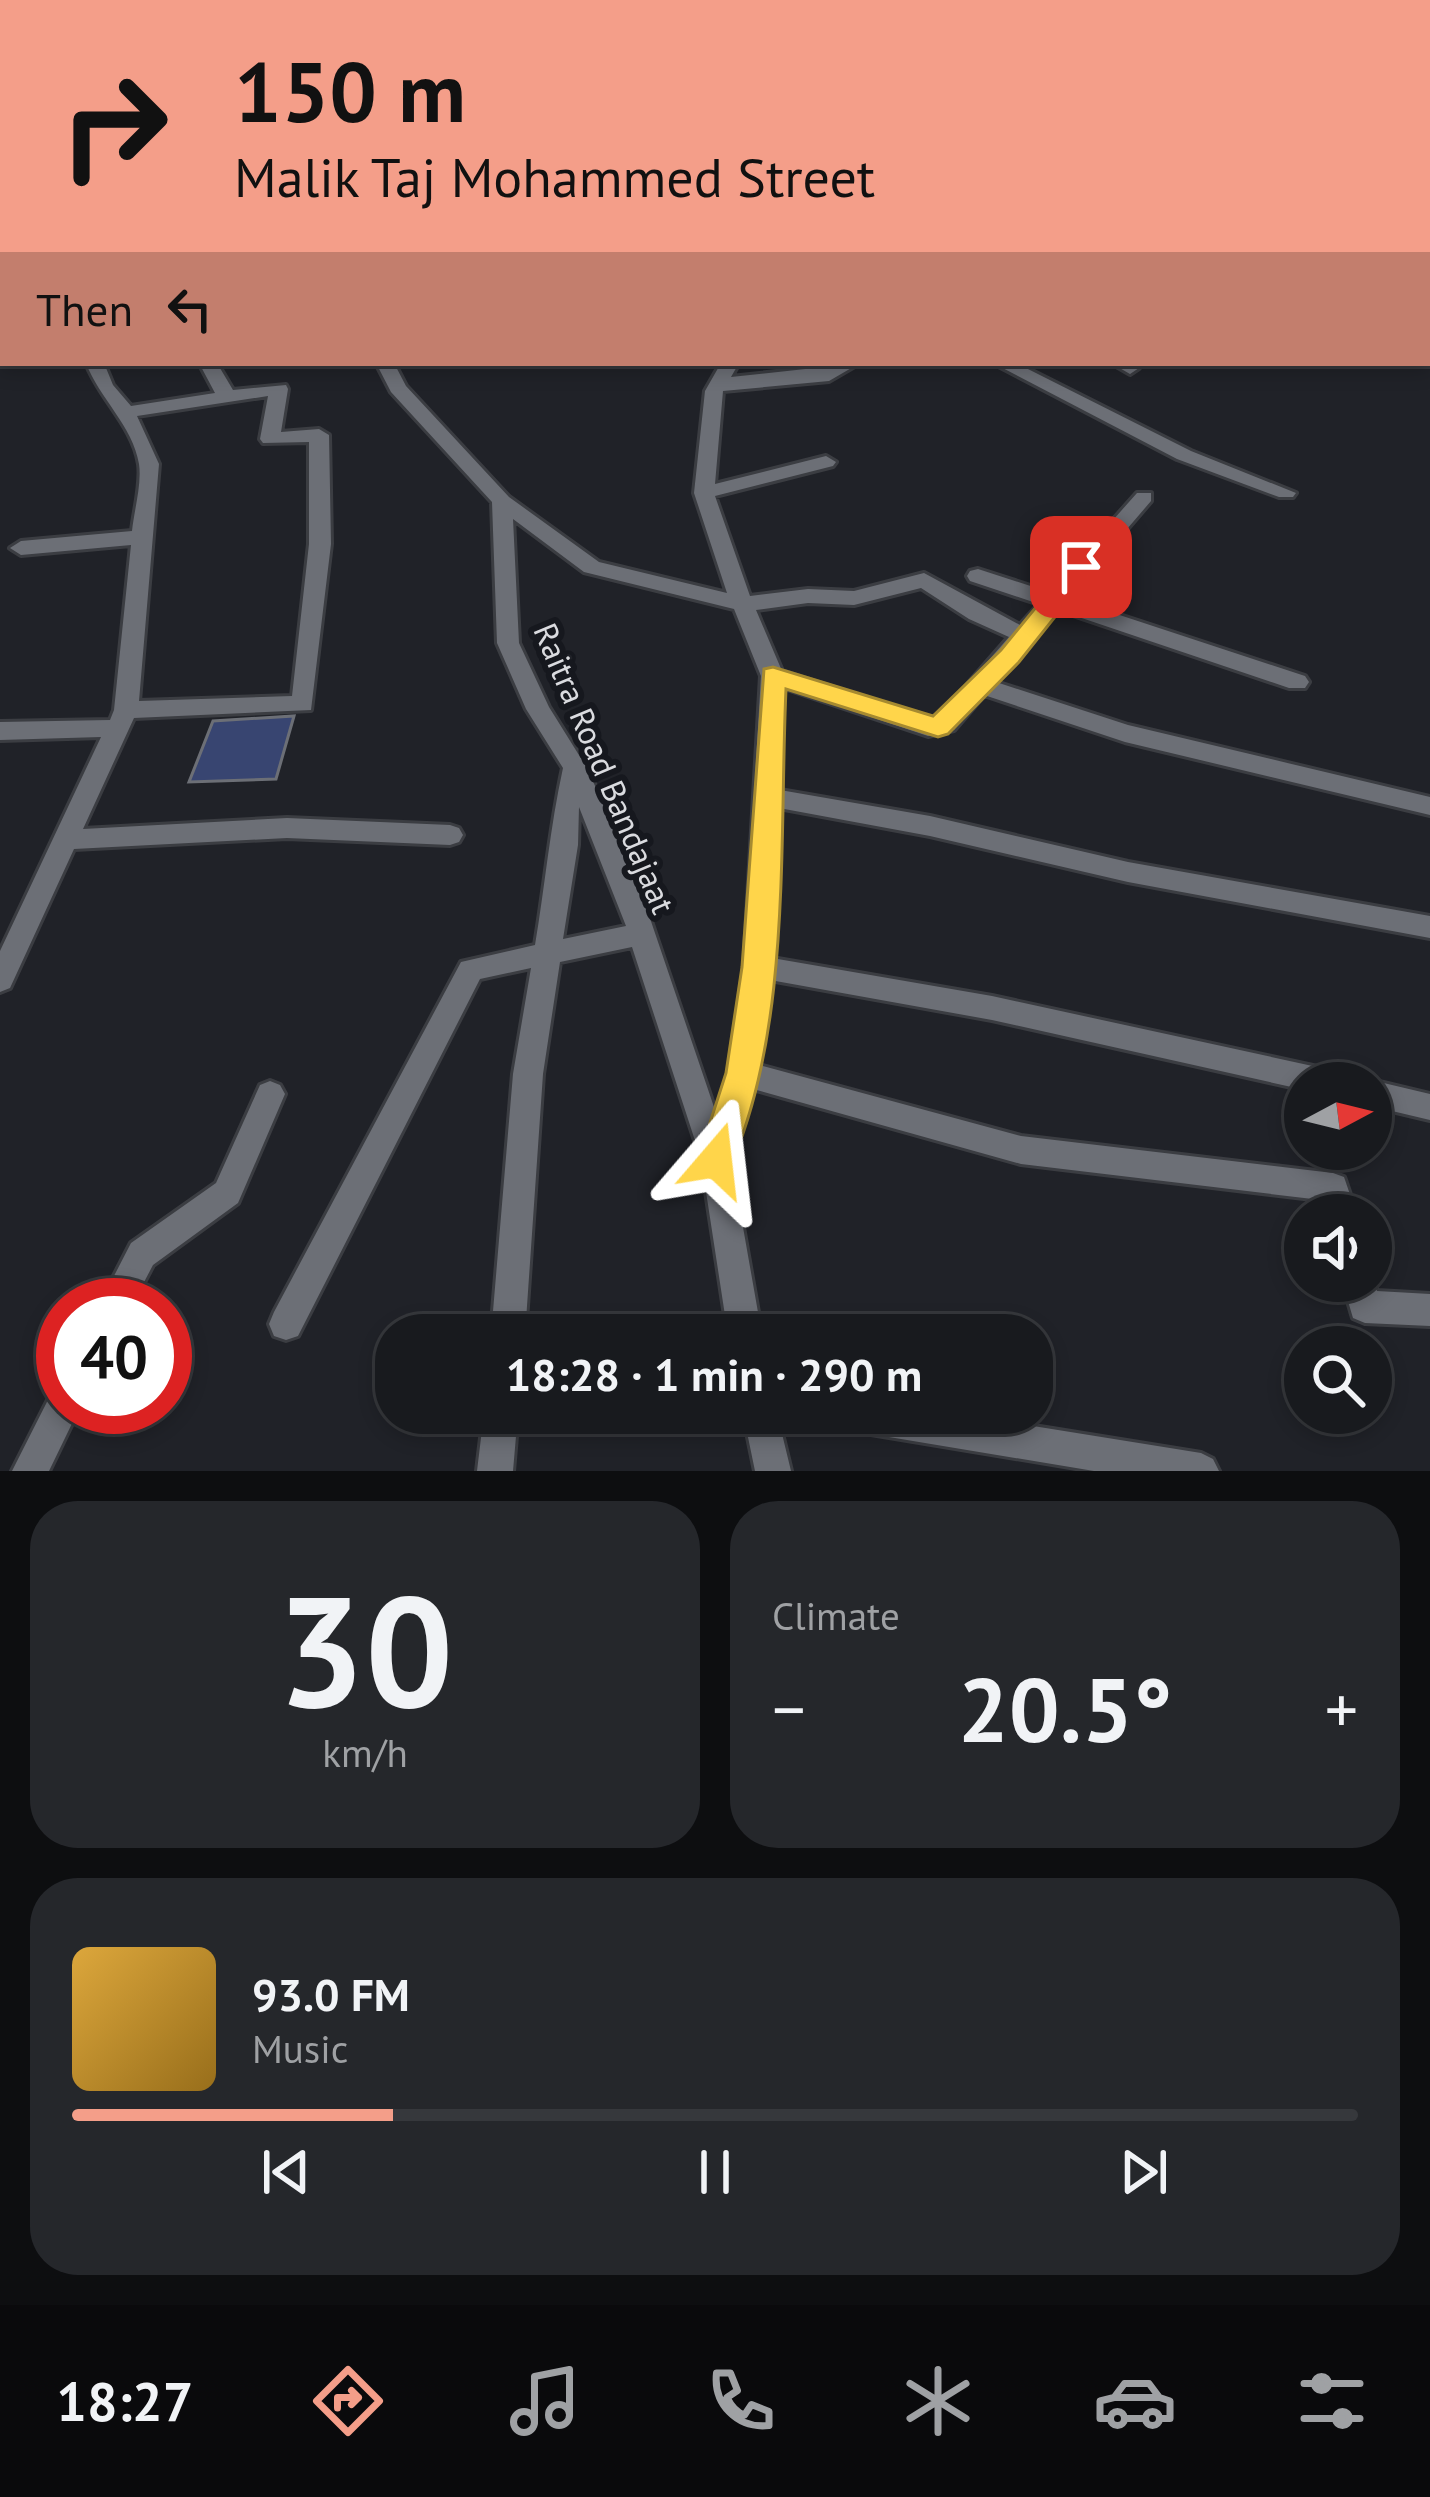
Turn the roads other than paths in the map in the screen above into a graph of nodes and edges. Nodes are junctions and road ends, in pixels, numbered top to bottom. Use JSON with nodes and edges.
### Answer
{"nodes":[{"id":1,"x":96,"y":366,"type":"edge"},
{"id":2,"x":210,"y":366,"type":"edge"},
{"id":3,"x":387,"y":366,"type":"edge"},
{"id":4,"x":846,"y":366,"type":"edge"},
{"id":5,"x":1008,"y":366,"type":"edge"},
{"id":6,"x":724,"y":374,"type":"edge"},
{"id":7,"x":227,"y":397,"type":"junction"},
{"id":8,"x":126,"y":412,"type":"junction"},
{"id":9,"x":826,"y":462,"type":"dead end"},
{"id":10,"x":704,"y":493,"type":"junction"},
{"id":11,"x":1286,"y":493,"type":"dead end"},
{"id":12,"x":1144,"y":497,"type":"dead end"},
{"id":13,"x":502,"y":501,"type":"junction"},
{"id":14,"x":143,"y":537,"type":"junction"},
{"id":15,"x":21,"y":548,"type":"dead end"},
{"id":16,"x":978,"y":576,"type":"dead end"},
{"id":17,"x":1050,"y":602,"type":"junction"},
{"id":18,"x":743,"y":604,"type":"junction"},
{"id":19,"x":1026,"y":635,"type":"junction"},
{"id":20,"x":773,"y":676,"type":"junction"},
{"id":21,"x":1297,"y":682,"type":"dead end"},
{"id":22,"x":982,"y":686,"type":"junction"},
{"id":23,"x":122,"y":719,"type":"junction"},
{"id":24,"x":0,"y":731,"type":"edge"},
{"id":25,"x":575,"y":768,"type":"junction"},
{"id":26,"x":768,"y":797,"type":"junction"},
{"id":27,"x":1430,"y":806,"type":"edge"},
{"id":28,"x":451,"y":835,"type":"dead end"},
{"id":29,"x":68,"y":840,"type":"junction"},
{"id":30,"x":1430,"y":927,"type":"edge"},
{"id":31,"x":641,"y":934,"type":"junction"},
{"id":32,"x":549,"y":952,"type":"junction"},
{"id":33,"x":758,"y":967,"type":"junction"},
{"id":34,"x":0,"y":980,"type":"edge"},
{"id":35,"x":743,"y":1073,"type":"junction"},
{"id":36,"x":1284,"y":1073,"type":"edge"},
{"id":37,"x":270,"y":1094,"type":"dead end"},
{"id":38,"x":1392,"y":1098,"type":"edge"},
{"id":39,"x":1430,"y":1107,"type":"edge"},
{"id":40,"x":716,"y":1160,"type":"junction"},
{"id":41,"x":1336,"y":1194,"type":"edge"},
{"id":42,"x":129,"y":1278,"type":"edge"},
{"id":43,"x":1364,"y":1302,"type":"edge"},
{"id":44,"x":1430,"y":1310,"type":"edge"},
{"id":45,"x":510,"y":1314,"type":"edge"},
{"id":46,"x":742,"y":1314,"type":"edge"},
{"id":47,"x":286,"y":1324,"type":"dead end"},
{"id":48,"x":49,"y":1434,"type":"edge"},
{"id":49,"x":499,"y":1434,"type":"edge"},
{"id":50,"x":764,"y":1434,"type":"edge"},
{"id":51,"x":975,"y":1434,"type":"edge"},
{"id":52,"x":30,"y":1471,"type":"edge"},
{"id":53,"x":495,"y":1471,"type":"edge"},
{"id":54,"x":772,"y":1471,"type":"edge"},
{"id":55,"x":1201,"y":1471,"type":"edge"}],
"edges":[{"from":1,"to":8,"type":"street"},
{"from":2,"to":7,"type":"street"},
{"from":3,"to":13,"type":"street"},
{"from":4,"to":6,"type":"street"},
{"from":5,"to":11,"type":"street"},
{"from":6,"to":10,"type":"street"},
{"from":7,"to":8,"type":"street"},
{"from":7,"to":23,"type":"street"},
{"from":8,"to":14,"type":"street"},
{"from":9,"to":10,"type":"street"},
{"from":10,"to":18,"type":"street"},
{"from":12,"to":17,"type":"street"},
{"from":13,"to":18,"type":"street"},
{"from":13,"to":25,"type":"street","name":"Raitra Road Bandajaat"},
{"from":14,"to":15,"type":"street"},
{"from":14,"to":23,"type":"street"},
{"from":16,"to":17,"type":"street"},
{"from":17,"to":19,"type":"street"},
{"from":17,"to":21,"type":"street"},
{"from":18,"to":19,"type":"street"},
{"from":18,"to":20,"type":"street"},
{"from":19,"to":22,"type":"street"},
{"from":20,"to":22,"type":"street"},
{"from":20,"to":26,"type":"street"},
{"from":22,"to":27,"type":"street"},
{"from":23,"to":24,"type":"street"},
{"from":23,"to":29,"type":"street"},
{"from":25,"to":31,"type":"street","name":"Raitra Road Bandajaat"},
{"from":25,"to":32,"type":"street"},
{"from":26,"to":30,"type":"street"},
{"from":26,"to":33,"type":"street"},
{"from":28,"to":29,"type":"street"},
{"from":29,"to":34,"type":"street"},
{"from":31,"to":32,"type":"street"},
{"from":31,"to":40,"type":"street","name":"Raitra Road Bandajaat"},
{"from":32,"to":45,"type":"street"},
{"from":32,"to":47,"type":"street"},
{"from":33,"to":35,"type":"street"},
{"from":33,"to":36,"type":"street"},
{"from":35,"to":40,"type":"street"},
{"from":35,"to":41,"type":"street"},
{"from":37,"to":42,"type":"street"},
{"from":38,"to":39,"type":"street"},
{"from":40,"to":46,"type":"street","name":"Raitra Road Bandajaat"},
{"from":43,"to":44,"type":"street"},
{"from":48,"to":52,"type":"street"},
{"from":49,"to":53,"type":"street"},
{"from":50,"to":54,"type":"street"},
{"from":51,"to":55,"type":"street"}]}
